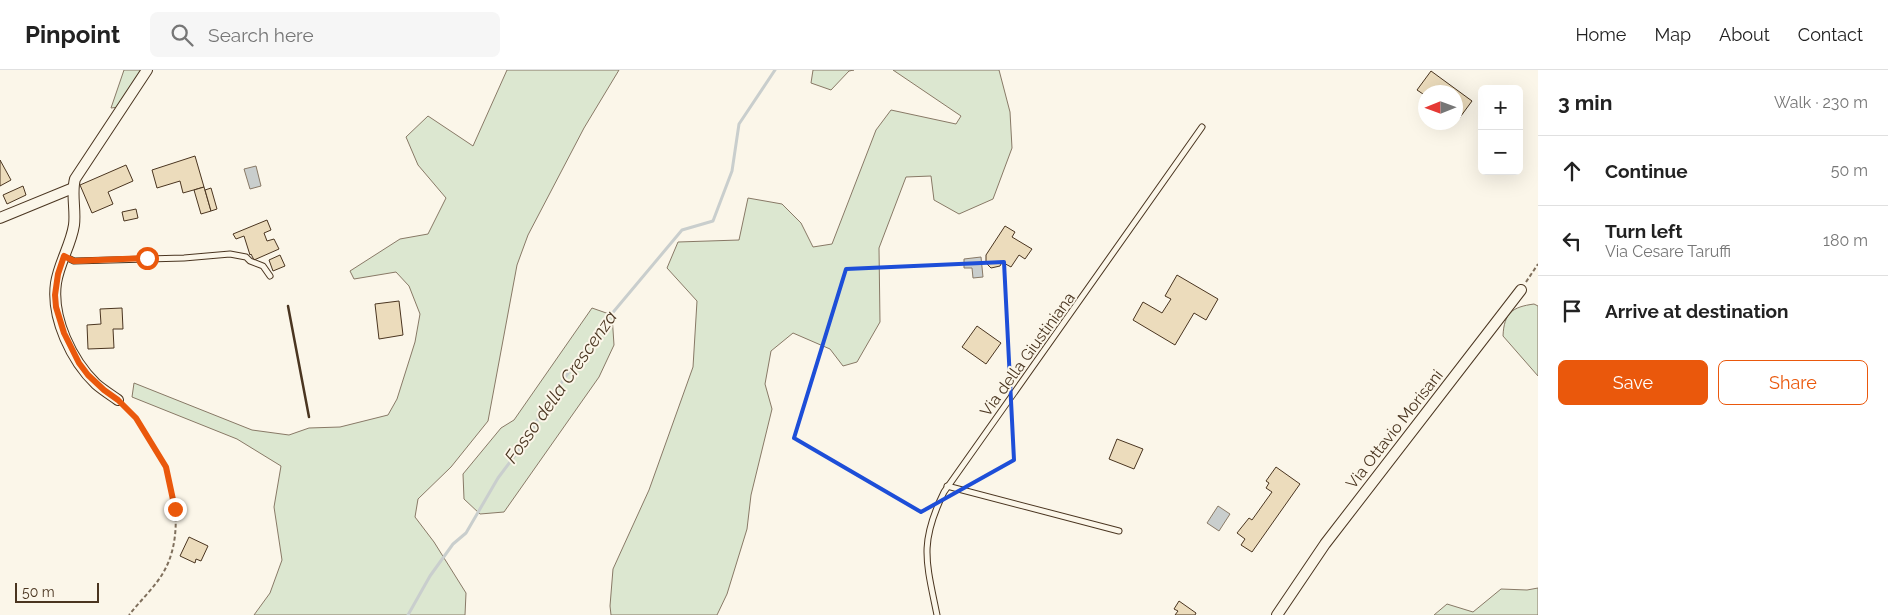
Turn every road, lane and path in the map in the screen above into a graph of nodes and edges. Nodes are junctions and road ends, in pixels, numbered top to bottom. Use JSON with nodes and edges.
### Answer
{"nodes":[{"id":1,"x":147,"y":70,"type":"edge"},
{"id":2,"x":1202,"y":127,"type":"dead end"},
{"id":3,"x":73,"y":188,"type":"junction"},
{"id":4,"x":0,"y":218,"type":"edge"},
{"id":5,"x":64,"y":256,"type":"junction"},
{"id":6,"x":1538,"y":264,"type":"edge"},
{"id":7,"x":270,"y":276,"type":"dead end"},
{"id":8,"x":1521,"y":290,"type":"joint"},
{"id":9,"x":118,"y":400,"type":"joint"},
{"id":10,"x":947,"y":486,"type":"junction"},
{"id":11,"x":1120,"y":531,"type":"dead end"},
{"id":12,"x":129,"y":615,"type":"edge"},
{"id":13,"x":937,"y":615,"type":"edge"},
{"id":14,"x":1277,"y":615,"type":"edge"}],
"edges":[{"from":1,"to":3,"type":"street"},
{"from":2,"to":10,"type":"lane","name":"Via della Giustiniana"},
{"from":3,"to":4,"type":"street"},
{"from":3,"to":5,"type":"street"},
{"from":5,"to":7,"type":"lane"},
{"from":5,"to":9,"type":"street"},
{"from":6,"to":8,"type":"path"},
{"from":8,"to":14,"type":"street","name":"Via Ottavio Morisani"},
{"from":9,"to":12,"type":"path"},
{"from":10,"to":11,"type":"lane"},
{"from":10,"to":13,"type":"lane","name":"Via della Giustiniana"}]}
